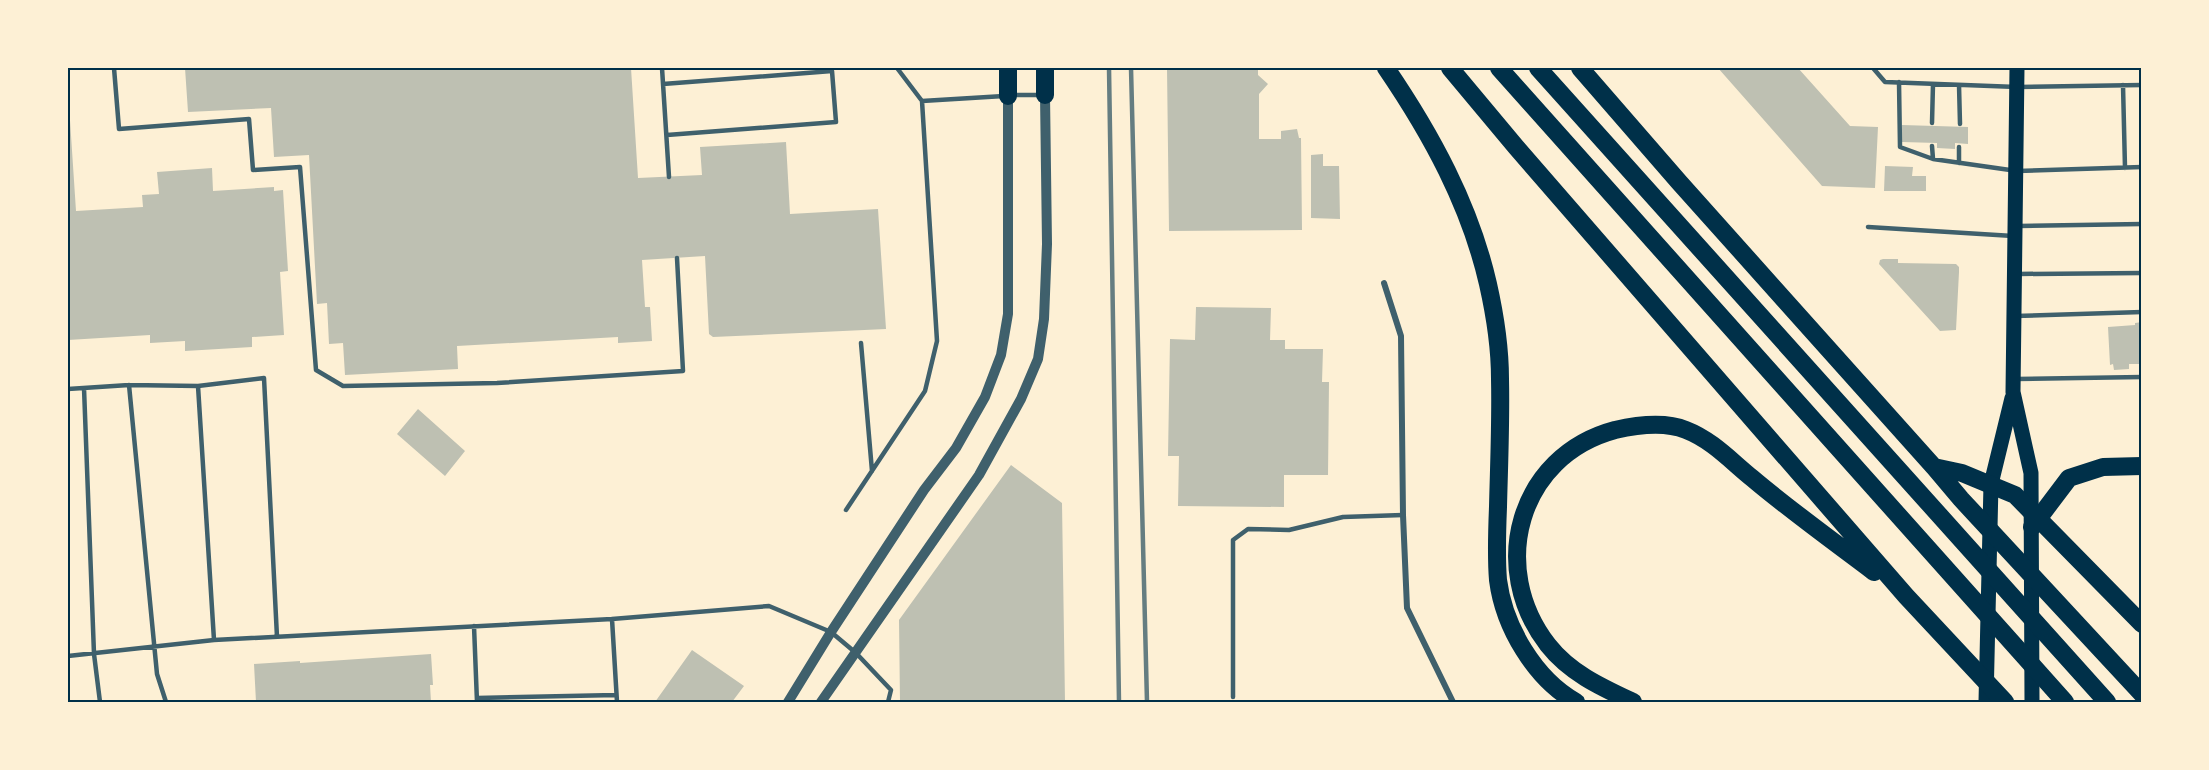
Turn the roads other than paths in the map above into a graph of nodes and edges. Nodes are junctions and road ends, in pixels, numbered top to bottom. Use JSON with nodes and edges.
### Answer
{"nodes":[{"id":1,"x":114,"y":68,"type":"edge"},
{"id":2,"x":662,"y":68,"type":"edge"},
{"id":3,"x":897,"y":68,"type":"edge"},
{"id":4,"x":1008,"y":68,"type":"edge"},
{"id":5,"x":1045,"y":68,"type":"edge"},
{"id":6,"x":1386,"y":68,"type":"edge"},
{"id":7,"x":1450,"y":68,"type":"edge"},
{"id":8,"x":1499,"y":68,"type":"edge"},
{"id":9,"x":1538,"y":68,"type":"edge"},
{"id":10,"x":1580,"y":68,"type":"edge"},
{"id":11,"x":1873,"y":68,"type":"edge"},
{"id":12,"x":2017,"y":68,"type":"edge"},
{"id":13,"x":1899,"y":82,"type":"junction"},
{"id":14,"x":663,"y":84,"type":"junction"},
{"id":15,"x":1933,"y":84,"type":"junction"},
{"id":16,"x":1959,"y":85,"type":"junction"},
{"id":17,"x":2123,"y":85,"type":"junction"},
{"id":18,"x":2142,"y":85,"type":"edge"},
{"id":19,"x":2016,"y":87,"type":"junction"},
{"id":20,"x":1045,"y":95,"type":"junction"},
{"id":21,"x":1008,"y":96,"type":"junction"},
{"id":22,"x":921,"y":101,"type":"junction"},
{"id":23,"x":1932,"y":123,"type":"dead end"},
{"id":24,"x":1960,"y":124,"type":"dead end"},
{"id":25,"x":667,"y":135,"type":"junction"},
{"id":26,"x":1932,"y":146,"type":"dead end"},
{"id":27,"x":1959,"y":147,"type":"dead end"},
{"id":28,"x":1933,"y":159,"type":"junction"},
{"id":29,"x":1959,"y":163,"type":"junction"},
{"id":30,"x":2142,"y":167,"type":"edge"},
{"id":31,"x":2125,"y":168,"type":"junction"},
{"id":32,"x":2017,"y":171,"type":"junction"},
{"id":33,"x":669,"y":177,"type":"dead end"},
{"id":34,"x":2142,"y":224,"type":"edge"},
{"id":35,"x":1868,"y":227,"type":"dead end"},
{"id":36,"x":2016,"y":231,"type":"junction"},
{"id":37,"x":677,"y":258,"type":"dead end"},
{"id":38,"x":2142,"y":273,"type":"edge"},
{"id":39,"x":2015,"y":274,"type":"junction"},
{"id":40,"x":1384,"y":283,"type":"dead end"},
{"id":41,"x":2142,"y":312,"type":"edge"},
{"id":42,"x":2014,"y":316,"type":"junction"},
{"id":43,"x":861,"y":343,"type":"dead end"},
{"id":44,"x":2142,"y":377,"type":"edge"},
{"id":45,"x":129,"y":385,"type":"junction"},
{"id":46,"x":198,"y":386,"type":"junction"},
{"id":47,"x":2013,"y":386,"type":"junction"},
{"id":48,"x":84,"y":388,"type":"junction"},
{"id":49,"x":68,"y":389,"type":"edge"},
{"id":50,"x":1934,"y":466,"type":"junction"},
{"id":51,"x":2142,"y":466,"type":"edge"},
{"id":52,"x":872,"y":471,"type":"junction"},
{"id":53,"x":846,"y":510,"type":"dead end"},
{"id":54,"x":1403,"y":515,"type":"junction"},
{"id":55,"x":2032,"y":527,"type":"junction"},
{"id":56,"x":1906,"y":596,"type":"junction"},
{"id":57,"x":612,"y":619,"type":"junction"},
{"id":58,"x":2142,"y":624,"type":"edge"},
{"id":59,"x":474,"y":626,"type":"junction"},
{"id":60,"x":831,"y":632,"type":"junction"},
{"id":61,"x":277,"y":637,"type":"junction"},
{"id":62,"x":213,"y":640,"type":"junction"},
{"id":63,"x":154,"y":646,"type":"junction"},
{"id":64,"x":856,"y":653,"type":"junction"},
{"id":65,"x":94,"y":654,"type":"junction"},
{"id":66,"x":68,"y":656,"type":"edge"},
{"id":67,"x":2142,"y":694,"type":"edge"},
{"id":68,"x":616,"y":695,"type":"junction"},
{"id":69,"x":1233,"y":696,"type":"dead end"},
{"id":70,"x":477,"y":700,"type":"edge"},
{"id":71,"x":100,"y":702,"type":"edge"},
{"id":72,"x":166,"y":702,"type":"edge"},
{"id":73,"x":617,"y":702,"type":"edge"},
{"id":74,"x":788,"y":702,"type":"edge"},
{"id":75,"x":821,"y":702,"type":"edge"},
{"id":76,"x":888,"y":702,"type":"edge"},
{"id":77,"x":1453,"y":702,"type":"edge"},
{"id":78,"x":1576,"y":702,"type":"edge"},
{"id":79,"x":1633,"y":702,"type":"edge"},
{"id":80,"x":1986,"y":702,"type":"edge"},
{"id":81,"x":2005,"y":702,"type":"edge"},
{"id":82,"x":2032,"y":702,"type":"edge"},
{"id":83,"x":2066,"y":702,"type":"edge"},
{"id":84,"x":2107,"y":702,"type":"edge"}],
"edges":[{"from":1,"to":37,"type":"lane"},
{"from":2,"to":14,"type":"lane"},
{"from":3,"to":22,"type":"lane"},
{"from":4,"to":21,"type":"highway"},
{"from":5,"to":20,"type":"highway"},
{"from":6,"to":78,"type":"highway"},
{"from":7,"to":56,"type":"highway"},
{"from":8,"to":83,"type":"highway"},
{"from":9,"to":84,"type":"highway"},
{"from":10,"to":50,"type":"highway"},
{"from":11,"to":13,"type":"lane"},
{"from":12,"to":19,"type":"main road"},
{"from":13,"to":15,"type":"lane"},
{"from":13,"to":28,"type":"lane"},
{"from":14,"to":25,"type":"lane"},
{"from":14,"to":25,"type":"lane"},
{"from":15,"to":16,"type":"lane"},
{"from":15,"to":23,"type":"lane"},
{"from":16,"to":19,"type":"lane"},
{"from":16,"to":24,"type":"lane"},
{"from":17,"to":18,"type":"lane"},
{"from":17,"to":19,"type":"lane"},
{"from":17,"to":31,"type":"lane"},
{"from":19,"to":32,"type":"main road"},
{"from":20,"to":21,"type":"lane"},
{"from":20,"to":64,"type":"street"},
{"from":21,"to":22,"type":"lane"},
{"from":21,"to":60,"type":"street"},
{"from":22,"to":52,"type":"lane"},
{"from":25,"to":33,"type":"lane"},
{"from":26,"to":28,"type":"lane"},
{"from":27,"to":29,"type":"lane"},
{"from":28,"to":29,"type":"lane"},
{"from":29,"to":32,"type":"lane"},
{"from":30,"to":31,"type":"lane"},
{"from":31,"to":32,"type":"lane"},
{"from":32,"to":36,"type":"main road"},
{"from":34,"to":36,"type":"lane"},
{"from":35,"to":36,"type":"lane"},
{"from":36,"to":39,"type":"main road"},
{"from":38,"to":39,"type":"lane"},
{"from":39,"to":42,"type":"main road"},
{"from":40,"to":54,"type":"street"},
{"from":41,"to":42,"type":"lane"},
{"from":42,"to":47,"type":"main road"},
{"from":43,"to":52,"type":"lane"},
{"from":44,"to":47,"type":"lane"},
{"from":45,"to":46,"type":"lane"},
{"from":45,"to":48,"type":"lane"},
{"from":45,"to":63,"type":"lane"},
{"from":46,"to":61,"type":"lane"},
{"from":46,"to":62,"type":"lane"},
{"from":47,"to":55,"type":"main road"},
{"from":47,"to":80,"type":"main road"},
{"from":48,"to":49,"type":"lane"},
{"from":48,"to":65,"type":"lane"},
{"from":50,"to":58,"type":"highway"},
{"from":50,"to":67,"type":"highway"},
{"from":51,"to":55,"type":"highway"},
{"from":52,"to":53,"type":"lane"},
{"from":54,"to":69,"type":"lane"},
{"from":54,"to":77,"type":"street"},
{"from":55,"to":82,"type":"main road"},
{"from":56,"to":79,"type":"highway"},
{"from":56,"to":81,"type":"highway"},
{"from":57,"to":59,"type":"lane"},
{"from":57,"to":60,"type":"lane"},
{"from":57,"to":68,"type":"lane"},
{"from":59,"to":61,"type":"lane"},
{"from":59,"to":70,"type":"lane"},
{"from":60,"to":64,"type":"lane"},
{"from":60,"to":74,"type":"street"},
{"from":61,"to":62,"type":"lane"},
{"from":62,"to":63,"type":"lane"},
{"from":63,"to":65,"type":"lane"},
{"from":63,"to":72,"type":"lane"},
{"from":64,"to":75,"type":"street"},
{"from":64,"to":76,"type":"lane"},
{"from":65,"to":66,"type":"lane"},
{"from":65,"to":71,"type":"lane"},
{"from":68,"to":70,"type":"lane"},
{"from":68,"to":73,"type":"lane"}]}
